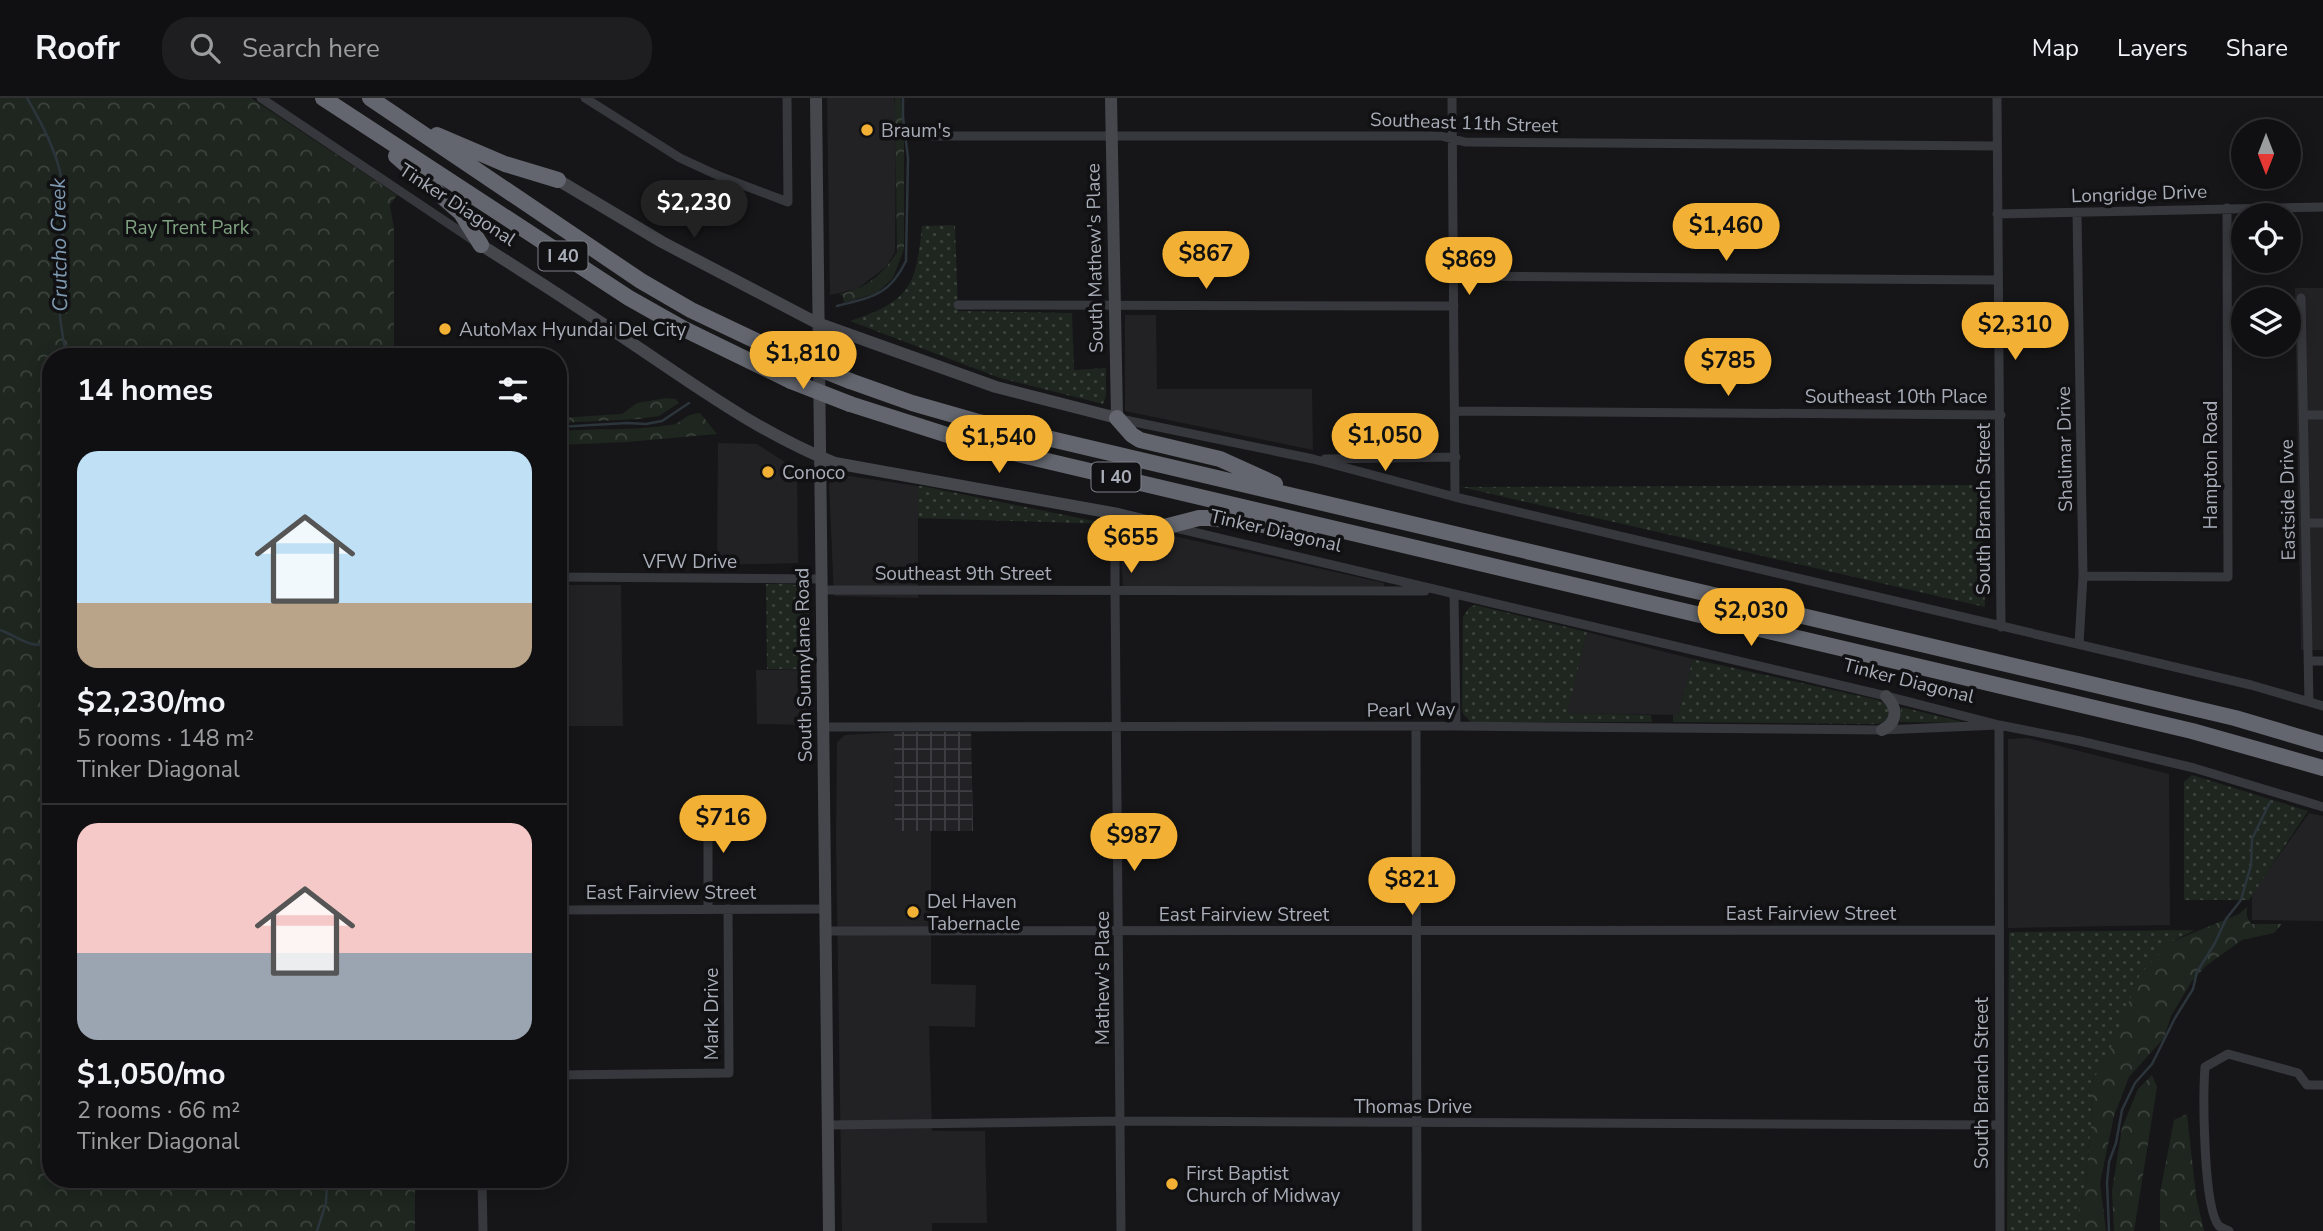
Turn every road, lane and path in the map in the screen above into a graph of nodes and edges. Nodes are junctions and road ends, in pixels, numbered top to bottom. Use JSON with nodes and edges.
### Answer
{"nodes":[{"id":1,"x":261,"y":98,"type":"edge"},
{"id":2,"x":323,"y":98,"type":"edge"},
{"id":3,"x":370,"y":98,"type":"edge"},
{"id":4,"x":585,"y":98,"type":"edge"},
{"id":5,"x":787,"y":98,"type":"edge"},
{"id":6,"x":816,"y":98,"type":"edge"},
{"id":7,"x":1111,"y":98,"type":"edge"},
{"id":8,"x":1452,"y":98,"type":"edge"},
{"id":9,"x":1997,"y":98,"type":"edge"},
{"id":10,"x":347,"y":114,"type":"junction"},
{"id":11,"x":402,"y":120,"type":"junction"},
{"id":12,"x":931,"y":136,"type":"dead end"},
{"id":13,"x":1111,"y":138,"type":"junction"},
{"id":14,"x":1452,"y":139,"type":"junction"},
{"id":15,"x":1996,"y":146,"type":"junction"},
{"id":16,"x":558,"y":180,"type":"joint"},
{"id":17,"x":2323,"y":207,"type":"edge"},
{"id":18,"x":2227,"y":208,"type":"junction"},
{"id":19,"x":2077,"y":212,"type":"junction"},
{"id":20,"x":1997,"y":214,"type":"junction"},
{"id":21,"x":481,"y":245,"type":"junction"},
{"id":22,"x":1454,"y":276,"type":"junction"},
{"id":23,"x":1998,"y":280,"type":"junction"},
{"id":24,"x":2301,"y":298,"type":"dead end"},
{"id":25,"x":958,"y":305,"type":"dead end"},
{"id":26,"x":1114,"y":306,"type":"junction"},
{"id":27,"x":1454,"y":306,"type":"junction"},
{"id":28,"x":817,"y":323,"type":"junction"},
{"id":29,"x":1455,"y":411,"type":"junction"},
{"id":30,"x":2001,"y":415,"type":"junction"},
{"id":31,"x":2303,"y":415,"type":"junction"},
{"id":32,"x":2323,"y":415,"type":"edge"},
{"id":33,"x":1117,"y":418,"type":"junction"},
{"id":34,"x":820,"y":457,"type":"junction"},
{"id":35,"x":1456,"y":457,"type":"junction"},
{"id":36,"x":1313,"y":459,"type":"junction"},
{"id":37,"x":1455,"y":497,"type":"junction"},
{"id":38,"x":1306,"y":499,"type":"junction"},
{"id":39,"x":1118,"y":514,"type":"junction"},
{"id":40,"x":2305,"y":523,"type":"junction"},
{"id":41,"x":2323,"y":523,"type":"edge"},
{"id":42,"x":1168,"y":526,"type":"junction"},
{"id":43,"x":1384,"y":540,"type":"junction"},
{"id":44,"x":2083,"y":576,"type":"junction"},
{"id":45,"x":567,"y":577,"type":"edge"},
{"id":46,"x":821,"y":584,"type":"junction"},
{"id":47,"x":1115,"y":590,"type":"junction"},
{"id":48,"x":1441,"y":591,"type":"junction"},
{"id":49,"x":1454,"y":594,"type":"junction"},
{"id":50,"x":2001,"y":627,"type":"junction"},
{"id":51,"x":2079,"y":644,"type":"junction"},
{"id":52,"x":2308,"y":661,"type":"junction"},
{"id":53,"x":2323,"y":661,"type":"edge"},
{"id":54,"x":1886,"y":696,"type":"junction"},
{"id":55,"x":2309,"y":702,"type":"junction"},
{"id":56,"x":2323,"y":706,"type":"edge"},
{"id":57,"x":1999,"y":725,"type":"junction"},
{"id":58,"x":1456,"y":726,"type":"junction"},
{"id":59,"x":823,"y":727,"type":"junction"},
{"id":60,"x":1117,"y":727,"type":"junction"},
{"id":61,"x":1416,"y":727,"type":"junction"},
{"id":62,"x":1882,"y":730,"type":"junction"},
{"id":63,"x":2318,"y":742,"type":"edge"},
{"id":64,"x":2295,"y":758,"type":"junction"},
{"id":65,"x":2323,"y":768,"type":"edge"},
{"id":66,"x":2323,"y":777,"type":"edge"},
{"id":67,"x":708,"y":802,"type":"dead end"},
{"id":68,"x":2323,"y":807,"type":"edge"},
{"id":69,"x":708,"y":909,"type":"junction"},
{"id":70,"x":728,"y":909,"type":"junction"},
{"id":71,"x":825,"y":909,"type":"junction"},
{"id":72,"x":567,"y":910,"type":"edge"},
{"id":73,"x":1999,"y":930,"type":"junction"},
{"id":74,"x":825,"y":931,"type":"junction"},
{"id":75,"x":1119,"y":931,"type":"junction"},
{"id":76,"x":1417,"y":932,"type":"junction"},
{"id":77,"x":567,"y":1076,"type":"edge"},
{"id":78,"x":2323,"y":1085,"type":"edge"},
{"id":79,"x":1121,"y":1121,"type":"junction"},
{"id":80,"x":1416,"y":1124,"type":"junction"},
{"id":81,"x":828,"y":1125,"type":"junction"},
{"id":82,"x":1998,"y":1125,"type":"junction"},
{"id":83,"x":482,"y":1188,"type":"edge"},
{"id":84,"x":483,"y":1231,"type":"edge"},
{"id":85,"x":829,"y":1231,"type":"edge"},
{"id":86,"x":1121,"y":1231,"type":"edge"},
{"id":87,"x":1417,"y":1231,"type":"edge"},
{"id":88,"x":2000,"y":1231,"type":"edge"},
{"id":89,"x":2228,"y":1231,"type":"edge"}],
"edges":[{"from":1,"to":21,"type":"street","name":"Tinker Diagonal"},
{"from":2,"to":10,"type":"highway","name":"Tinker Diagonal","number":"I 40"},
{"from":3,"to":11,"type":"highway","name":"Tinker Diagonal","number":"I 40"},
{"from":4,"to":5,"type":"street"},
{"from":6,"to":28,"type":"street","name":"South Sunnylane Road"},
{"from":7,"to":13,"type":"street","name":"South Mathew's Place"},
{"from":8,"to":14,"type":"street"},
{"from":9,"to":15,"type":"street","name":"South Branch Street"},
{"from":10,"to":21,"type":"highway"},
{"from":10,"to":43,"type":"highway","name":"Tinker Diagonal","number":"I 40","bridge":true},
{"from":11,"to":16,"type":"highway"},
{"from":11,"to":38,"type":"highway","name":"Tinker Diagonal","number":"I 40","bridge":true},
{"from":12,"to":13,"type":"street","name":"Southeast 11th Street"},
{"from":13,"to":14,"type":"street","name":"Southeast 11th Street"},
{"from":13,"to":26,"type":"street","name":"South Mathew's Place"},
{"from":14,"to":15,"type":"street","name":"Southeast 11th Street"},
{"from":14,"to":22,"type":"street"},
{"from":15,"to":20,"type":"street","name":"South Branch Street"},
{"from":16,"to":28,"type":"street"},
{"from":17,"to":18,"type":"street","name":"Longridge Drive"},
{"from":18,"to":19,"type":"street","name":"Longridge Drive"},
{"from":18,"to":44,"type":"street","name":"Hampton Road"},
{"from":19,"to":20,"type":"street","name":"Longridge Drive"},
{"from":19,"to":44,"type":"street","name":"Shalimar Drive"},
{"from":20,"to":23,"type":"street","name":"South Branch Street"},
{"from":21,"to":34,"type":"street","name":"Tinker Diagonal"},
{"from":22,"to":23,"type":"street"},
{"from":22,"to":27,"type":"street"},
{"from":23,"to":30,"type":"street","name":"South Branch Street"},
{"from":24,"to":31,"type":"street","name":"Eastside Drive"},
{"from":25,"to":26,"type":"street"},
{"from":26,"to":27,"type":"street"},
{"from":26,"to":33,"type":"street","name":"South Mathew's Place"},
{"from":27,"to":29,"type":"street"},
{"from":28,"to":33,"type":"street"},
{"from":28,"to":34,"type":"street","name":"South Sunnylane Road"},
{"from":29,"to":30,"type":"street","name":"Southeast 10th Place"},
{"from":29,"to":35,"type":"street"},
{"from":30,"to":50,"type":"street","name":"South Branch Street"},
{"from":31,"to":32,"type":"street"},
{"from":31,"to":40,"type":"street","name":"Eastside Drive"},
{"from":33,"to":36,"type":"street"},
{"from":33,"to":38,"type":"highway"},
{"from":34,"to":39,"type":"street","name":"Tinker Diagonal"},
{"from":34,"to":46,"type":"street","name":"South Sunnylane Road"},
{"from":35,"to":36,"type":"street"},
{"from":35,"to":37,"type":"street"},
{"from":36,"to":37,"type":"street"},
{"from":37,"to":50,"type":"street"},
{"from":38,"to":63,"type":"highway","name":"Tinker Diagonal","number":"I 40"},
{"from":39,"to":42,"type":"street","name":"Tinker Diagonal"},
{"from":39,"to":47,"type":"street","name":"Mathew's Place"},
{"from":40,"to":41,"type":"street"},
{"from":40,"to":52,"type":"street","name":"Eastside Drive"},
{"from":42,"to":43,"type":"highway"},
{"from":42,"to":48,"type":"street","name":"Tinker Diagonal"},
{"from":43,"to":64,"type":"highway","name":"Tinker Diagonal","number":"I 40"},
{"from":44,"to":51,"type":"street","name":"Shalimar Drive"},
{"from":45,"to":46,"type":"street","name":"VFW Drive"},
{"from":46,"to":47,"type":"street","name":"Southeast 9th Street"},
{"from":46,"to":59,"type":"street","name":"South Sunnylane Road"},
{"from":47,"to":48,"type":"street","name":"Southeast 9th Street"},
{"from":47,"to":60,"type":"street","name":"Mathew's Place"},
{"from":48,"to":49,"type":"street","name":"Tinker Diagonal"},
{"from":49,"to":54,"type":"street","name":"Tinker Diagonal"},
{"from":49,"to":58,"type":"street"},
{"from":50,"to":51,"type":"street"},
{"from":51,"to":55,"type":"street"},
{"from":52,"to":53,"type":"street"},
{"from":52,"to":55,"type":"street","name":"Eastside Drive"},
{"from":54,"to":57,"type":"street","name":"Tinker Diagonal"},
{"from":54,"to":62,"type":"street"},
{"from":55,"to":56,"type":"street"},
{"from":57,"to":62,"type":"street","name":"Pearl Way"},
{"from":57,"to":68,"type":"street","name":"Tinker Diagonal"},
{"from":57,"to":73,"type":"street","name":"South Branch Street"},
{"from":58,"to":61,"type":"street","name":"Pearl Way"},
{"from":58,"to":62,"type":"street","name":"Pearl Way"},
{"from":59,"to":60,"type":"street","name":"Pearl Way"},
{"from":59,"to":71,"type":"street","name":"South Sunnylane Road"},
{"from":60,"to":61,"type":"street","name":"Pearl Way"},
{"from":60,"to":75,"type":"street","name":"Mathew's Place"},
{"from":61,"to":76,"type":"street"},
{"from":64,"to":65,"type":"highway","name":"Tinker Diagonal","number":"I 40"},
{"from":64,"to":66,"type":"highway"},
{"from":67,"to":69,"type":"street"},
{"from":69,"to":70,"type":"street","name":"East Fairview Street"},
{"from":69,"to":72,"type":"street","name":"East Fairview Street"},
{"from":70,"to":71,"type":"street","name":"East Fairview Street"},
{"from":70,"to":77,"type":"street","name":"Mark Drive"},
{"from":71,"to":74,"type":"street","name":"South Sunnylane Road"},
{"from":73,"to":76,"type":"street","name":"East Fairview Street"},
{"from":73,"to":82,"type":"street","name":"South Branch Street"},
{"from":74,"to":75,"type":"street","name":"East Fairview Street"},
{"from":74,"to":81,"type":"street","name":"South Sunnylane Road"},
{"from":75,"to":76,"type":"street","name":"East Fairview Street"},
{"from":75,"to":79,"type":"street","name":"Mathew's Place"},
{"from":76,"to":80,"type":"street"},
{"from":78,"to":89,"type":"street"},
{"from":79,"to":80,"type":"street","name":"Thomas Drive"},
{"from":79,"to":81,"type":"street","name":"Thomas Drive"},
{"from":79,"to":86,"type":"street","name":"Mathew's Place"},
{"from":80,"to":82,"type":"street","name":"Thomas Drive"},
{"from":80,"to":87,"type":"street"},
{"from":81,"to":85,"type":"street","name":"South Sunnylane Road"},
{"from":82,"to":88,"type":"street","name":"South Branch Street"},
{"from":83,"to":84,"type":"street"}]}
